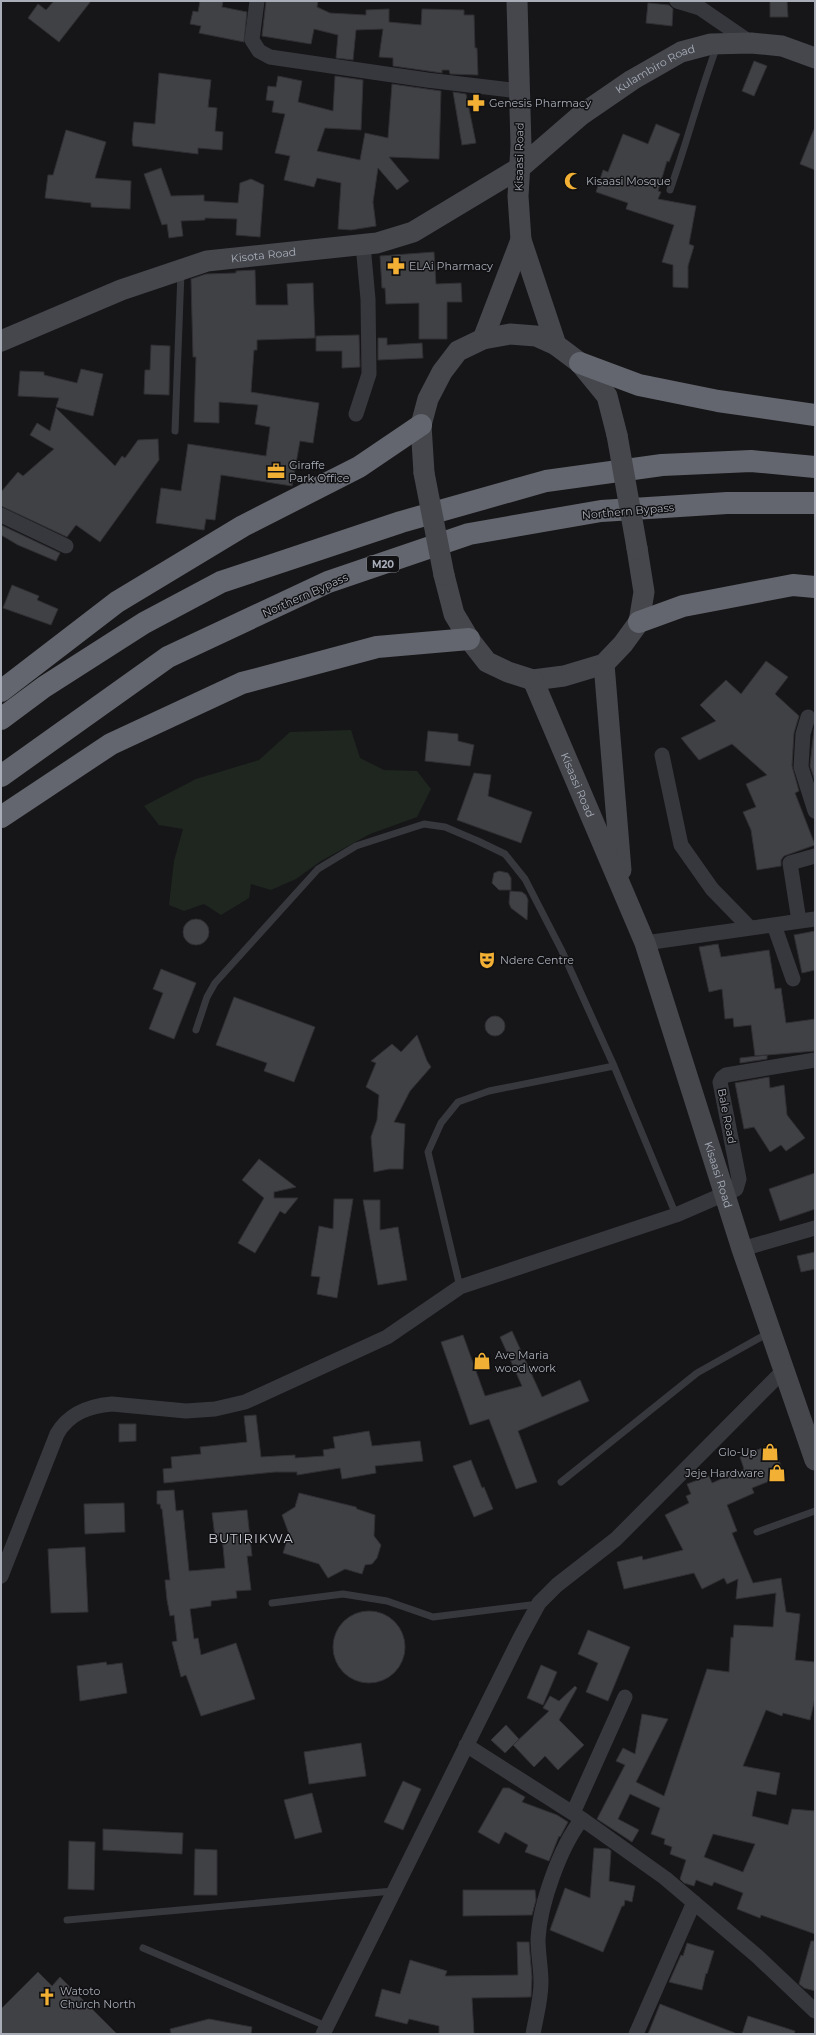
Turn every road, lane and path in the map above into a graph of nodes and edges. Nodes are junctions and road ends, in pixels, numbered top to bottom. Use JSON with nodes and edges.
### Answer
{"nodes":[{"id":1,"x":257,"y":1,"type":"edge"},
{"id":2,"x":517,"y":1,"type":"edge"},
{"id":3,"x":676,"y":1,"type":"edge"},
{"id":4,"x":751,"y":43,"type":"junction"},
{"id":5,"x":718,"y":44,"type":"junction"},
{"id":6,"x":815,"y":58,"type":"edge"},
{"id":7,"x":519,"y":91,"type":"junction"},
{"id":8,"x":521,"y":167,"type":"junction"},
{"id":9,"x":670,"y":190,"type":"dead end"},
{"id":10,"x":521,"y":240,"type":"junction"},
{"id":11,"x":363,"y":245,"type":"junction"},
{"id":12,"x":181,"y":270,"type":"junction"},
{"id":13,"x":483,"y":339,"type":"junction"},
{"id":14,"x":1,"y":341,"type":"edge"},
{"id":15,"x":556,"y":345,"type":"junction"},
{"id":16,"x":580,"y":363,"type":"junction"},
{"id":17,"x":356,"y":414,"type":"dead end"},
{"id":18,"x":815,"y":415,"type":"edge"},
{"id":19,"x":420,"y":425,"type":"junction"},
{"id":20,"x":175,"y":431,"type":"dead end"},
{"id":21,"x":815,"y":467,"type":"edge"},
{"id":22,"x":815,"y":503,"type":"edge"},
{"id":23,"x":1,"y":515,"type":"edge"},
{"id":24,"x":66,"y":546,"type":"dead end"},
{"id":25,"x":815,"y":587,"type":"edge"},
{"id":26,"x":639,"y":622,"type":"junction"},
{"id":27,"x":469,"y":639,"type":"junction"},
{"id":28,"x":604,"y":664,"type":"junction"},
{"id":29,"x":533,"y":680,"type":"junction"},
{"id":30,"x":1,"y":691,"type":"edge"},
{"id":31,"x":808,"y":717,"type":"dead end"},
{"id":32,"x":1,"y":719,"type":"edge"},
{"id":33,"x":662,"y":755,"type":"dead end"},
{"id":34,"x":1,"y":776,"type":"edge"},
{"id":35,"x":815,"y":811,"type":"edge"},
{"id":36,"x":1,"y":817,"type":"edge"},
{"id":37,"x":815,"y":856,"type":"edge"},
{"id":38,"x":623,"y":889,"type":"junction"},
{"id":39,"x":815,"y":919,"type":"edge"},
{"id":40,"x":799,"y":921,"type":"junction"},
{"id":41,"x":774,"y":925,"type":"junction"},
{"id":42,"x":750,"y":928,"type":"junction"},
{"id":43,"x":645,"y":943,"type":"junction"},
{"id":44,"x":793,"y":979,"type":"dead end"},
{"id":45,"x":196,"y":1030,"type":"dead end"},
{"id":46,"x":815,"y":1060,"type":"edge"},
{"id":47,"x":614,"y":1066,"type":"junction"},
{"id":48,"x":726,"y":1195,"type":"junction"},
{"id":49,"x":676,"y":1216,"type":"junction"},
{"id":50,"x":815,"y":1228,"type":"edge"},
{"id":51,"x":742,"y":1249,"type":"junction"},
{"id":52,"x":460,"y":1287,"type":"junction"},
{"id":53,"x":771,"y":1331,"type":"junction"},
{"id":54,"x":785,"y":1368,"type":"junction"},
{"id":55,"x":815,"y":1460,"type":"edge"},
{"id":56,"x":561,"y":1482,"type":"dead end"},
{"id":57,"x":815,"y":1511,"type":"edge"},
{"id":58,"x":757,"y":1532,"type":"dead end"},
{"id":59,"x":1,"y":1576,"type":"edge"},
{"id":60,"x":272,"y":1603,"type":"dead end"},
{"id":61,"x":539,"y":1604,"type":"junction"},
{"id":62,"x":625,"y":1697,"type":"dead end"},
{"id":63,"x":466,"y":1745,"type":"junction"},
{"id":64,"x":577,"y":1816,"type":"junction"},
{"id":65,"x":393,"y":1891,"type":"junction"},
{"id":66,"x":694,"y":1902,"type":"junction"},
{"id":67,"x":67,"y":1920,"type":"dead end"},
{"id":68,"x":143,"y":1948,"type":"dead end"},
{"id":69,"x":815,"y":2011,"type":"edge"},
{"id":70,"x":325,"y":2030,"type":"edge"},
{"id":71,"x":533,"y":2034,"type":"edge"},
{"id":72,"x":636,"y":2034,"type":"edge"}],
"edges":[{"from":1,"to":7,"type":"street"},
{"from":2,"to":7,"type":"main road","name":"Kisaasi Road"},
{"from":3,"to":4,"type":"street"},
{"from":4,"to":5,"type":"main road","name":"Kulambiro Road"},
{"from":4,"to":6,"type":"main road","name":"Kulambiro Road"},
{"from":5,"to":8,"type":"main road","name":"Kulambiro Road"},
{"from":5,"to":9,"type":"lane"},
{"from":7,"to":8,"type":"main road","name":"Kisaasi Road"},
{"from":8,"to":10,"type":"main road","name":"Kisaasi Road"},
{"from":8,"to":11,"type":"main road","name":"Kisota Road"},
{"from":10,"to":13,"type":"main road"},
{"from":10,"to":15,"type":"main road"},
{"from":11,"to":12,"type":"main road","name":"Kisota Road"},
{"from":11,"to":17,"type":"street"},
{"from":12,"to":14,"type":"main road","name":"Kisota Road"},
{"from":12,"to":20,"type":"lane"},
{"from":13,"to":15,"type":"main road"},
{"from":13,"to":19,"type":"main road"},
{"from":15,"to":16,"type":"main road"},
{"from":16,"to":18,"type":"highway"},
{"from":16,"to":26,"type":"main road","bridge":true},
{"from":19,"to":27,"type":"main road","bridge":true},
{"from":19,"to":30,"type":"highway"},
{"from":21,"to":32,"type":"highway"},
{"from":22,"to":34,"type":"highway","name":"Northern Bypass","number":"M20"},
{"from":23,"to":24,"type":"street"},
{"from":25,"to":26,"type":"highway"},
{"from":26,"to":28,"type":"main road"},
{"from":27,"to":29,"type":"main road"},
{"from":27,"to":36,"type":"highway"},
{"from":28,"to":29,"type":"main road"},
{"from":28,"to":38,"type":"main road","name":"Kisaasi Road"},
{"from":29,"to":38,"type":"main road","name":"Kisaasi Road"},
{"from":31,"to":35,"type":"street"},
{"from":33,"to":42,"type":"street"},
{"from":37,"to":40,"type":"street"},
{"from":38,"to":43,"type":"main road","name":"Kisaasi Road"},
{"from":39,"to":40,"type":"street"},
{"from":40,"to":41,"type":"street"},
{"from":41,"to":42,"type":"street"},
{"from":41,"to":44,"type":"street"},
{"from":42,"to":43,"type":"street"},
{"from":43,"to":48,"type":"main road","name":"Kisaasi Road"},
{"from":45,"to":47,"type":"lane"},
{"from":46,"to":48,"type":"street","name":"Bale Road"},
{"from":47,"to":49,"type":"lane"},
{"from":47,"to":52,"type":"lane"},
{"from":48,"to":49,"type":"street"},
{"from":48,"to":51,"type":"main road","name":"Kisaasi Road"},
{"from":49,"to":52,"type":"street"},
{"from":50,"to":51,"type":"street"},
{"from":51,"to":53,"type":"main road","name":"Kisaasi Road"},
{"from":52,"to":59,"type":"street"},
{"from":53,"to":54,"type":"main road","name":"Kisaasi Road"},
{"from":53,"to":56,"type":"lane"},
{"from":54,"to":55,"type":"main road","name":"Kisaasi Road"},
{"from":54,"to":61,"type":"street"},
{"from":57,"to":58,"type":"lane"},
{"from":60,"to":61,"type":"lane"},
{"from":61,"to":63,"type":"street"},
{"from":62,"to":64,"type":"street"},
{"from":63,"to":64,"type":"street"},
{"from":63,"to":65,"type":"street"},
{"from":64,"to":66,"type":"street"},
{"from":64,"to":71,"type":"street"},
{"from":65,"to":67,"type":"lane"},
{"from":65,"to":70,"type":"street"},
{"from":66,"to":69,"type":"street"},
{"from":66,"to":72,"type":"street"},
{"from":68,"to":70,"type":"lane"}]}
